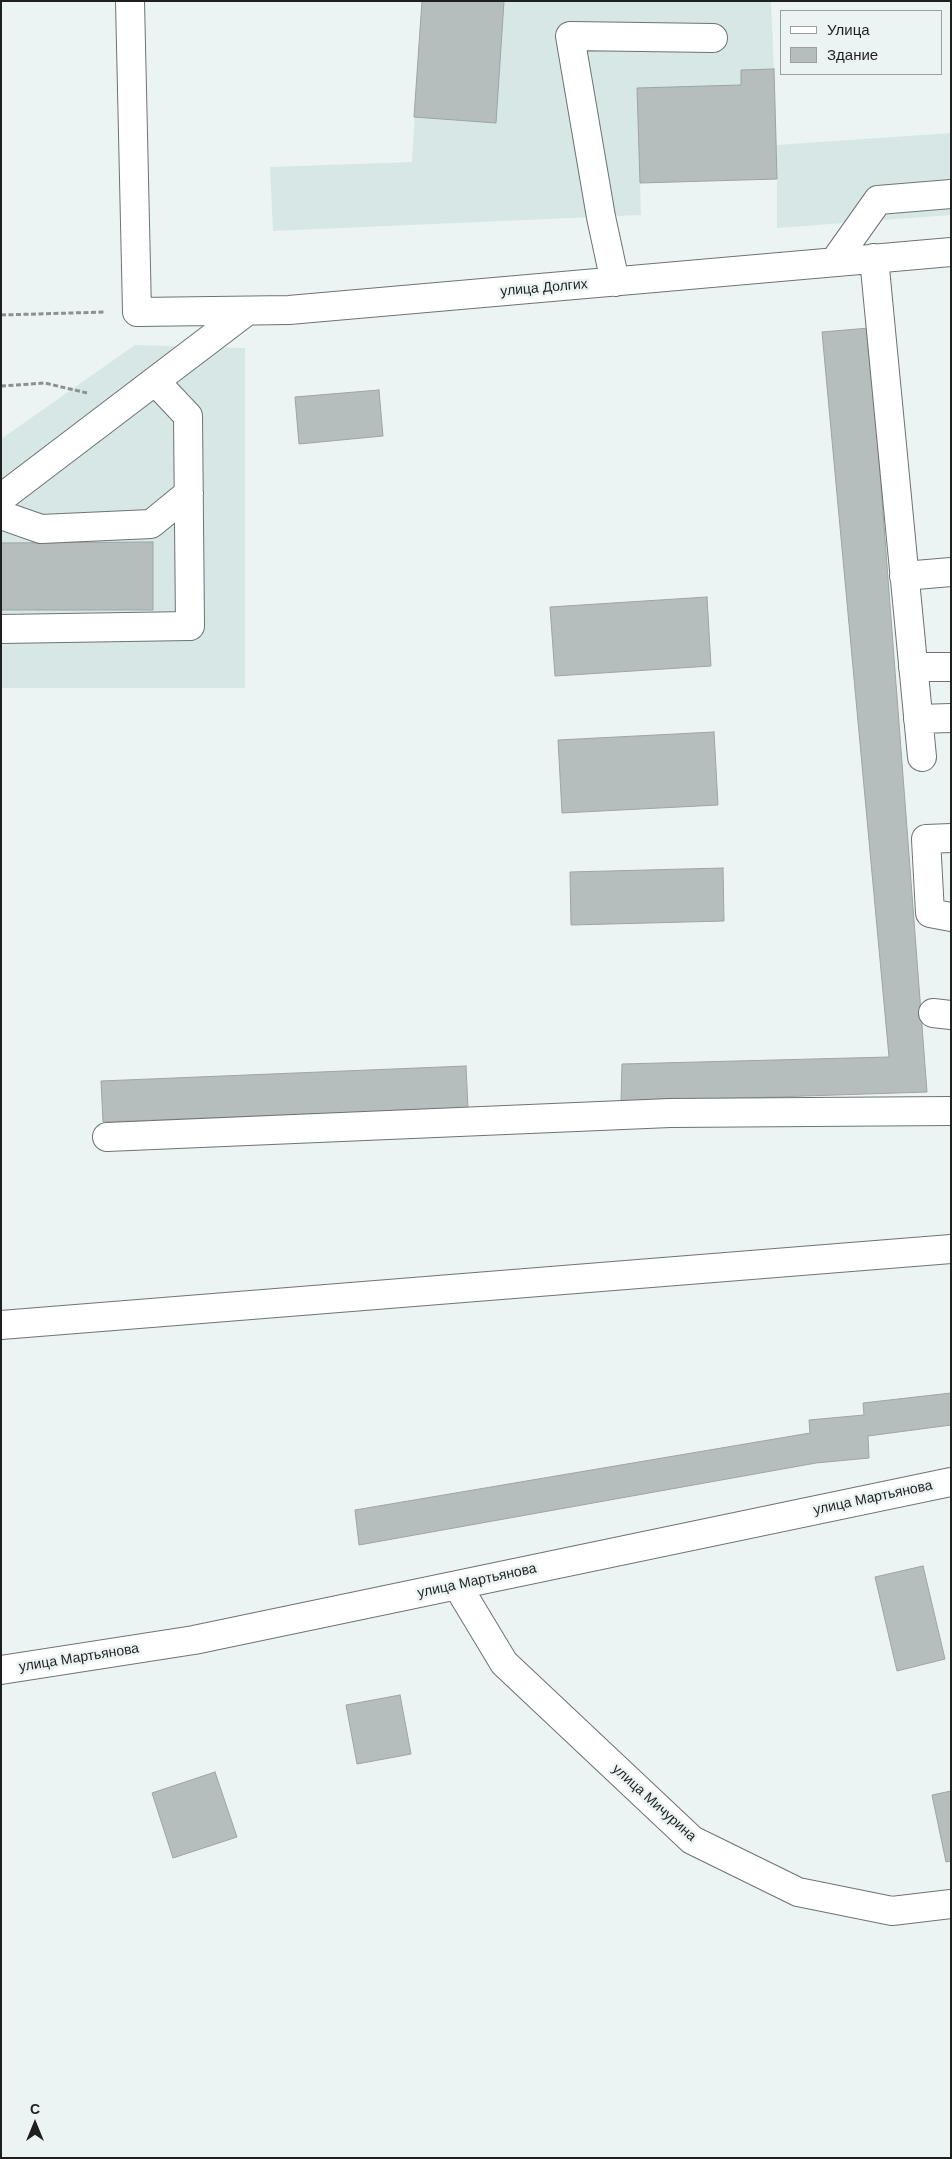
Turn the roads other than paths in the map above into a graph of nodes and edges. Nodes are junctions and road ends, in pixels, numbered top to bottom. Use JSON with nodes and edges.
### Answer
{"nodes":[{"id":1,"x":130,"y":1,"type":"edge"},
{"id":2,"x":713,"y":38,"type":"dead end"},
{"id":3,"x":951,"y":194,"type":"edge"},
{"id":4,"x":951,"y":252,"type":"edge"},
{"id":5,"x":874,"y":258,"type":"junction"},
{"id":6,"x":834,"y":262,"type":"junction"},
{"id":7,"x":615,"y":282,"type":"junction"},
{"id":8,"x":247,"y":311,"type":"junction"},
{"id":9,"x":155,"y":381,"type":"junction"},
{"id":10,"x":189,"y":493,"type":"junction"},
{"id":11,"x":1,"y":498,"type":"edge"},
{"id":12,"x":1,"y":515,"type":"edge"},
{"id":13,"x":951,"y":572,"type":"edge"},
{"id":14,"x":904,"y":576,"type":"junction"},
{"id":15,"x":1,"y":629,"type":"edge"},
{"id":16,"x":913,"y":667,"type":"junction"},
{"id":17,"x":951,"y":667,"type":"edge"},
{"id":18,"x":951,"y":718,"type":"edge"},
{"id":19,"x":918,"y":720,"type":"junction"},
{"id":20,"x":922,"y":757,"type":"dead end"},
{"id":21,"x":951,"y":838,"type":"edge"},
{"id":22,"x":951,"y":917,"type":"edge"},
{"id":23,"x":951,"y":1111,"type":"edge"},
{"id":24,"x":107,"y":1137,"type":"dead end"},
{"id":25,"x":951,"y":1249,"type":"edge"},
{"id":26,"x":1,"y":1325,"type":"edge"},
{"id":27,"x":951,"y":1482,"type":"edge"},
{"id":28,"x":457,"y":1585,"type":"junction"},
{"id":29,"x":1,"y":1670,"type":"edge"},
{"id":30,"x":951,"y":1904,"type":"edge"}],
"edges":[{"from":1,"to":8,"type":"street","name":"улица Долгих"},
{"from":2,"to":7,"type":"street"},
{"from":3,"to":6,"type":"street"},
{"from":4,"to":5,"type":"street","name":"улица Долгих"},
{"from":5,"to":6,"type":"street","name":"улица Долгих"},
{"from":5,"to":14,"type":"street"},
{"from":6,"to":7,"type":"street","name":"улица Долгих"},
{"from":7,"to":8,"type":"street","name":"улица Долгих"},
{"from":8,"to":9,"type":"street"},
{"from":9,"to":10,"type":"street"},
{"from":9,"to":11,"type":"street"},
{"from":10,"to":12,"type":"street"},
{"from":10,"to":15,"type":"street"},
{"from":13,"to":14,"type":"street"},
{"from":14,"to":16,"type":"street"},
{"from":16,"to":17,"type":"street"},
{"from":16,"to":19,"type":"street"},
{"from":18,"to":19,"type":"street"},
{"from":19,"to":20,"type":"street"},
{"from":21,"to":22,"type":"street"},
{"from":23,"to":24,"type":"street"},
{"from":25,"to":26,"type":"street"},
{"from":27,"to":28,"type":"street","name":"улица Мартьянова"},
{"from":28,"to":29,"type":"street","name":"улица Мартьянова"},
{"from":28,"to":30,"type":"street","name":"улица Мичурина"}]}
